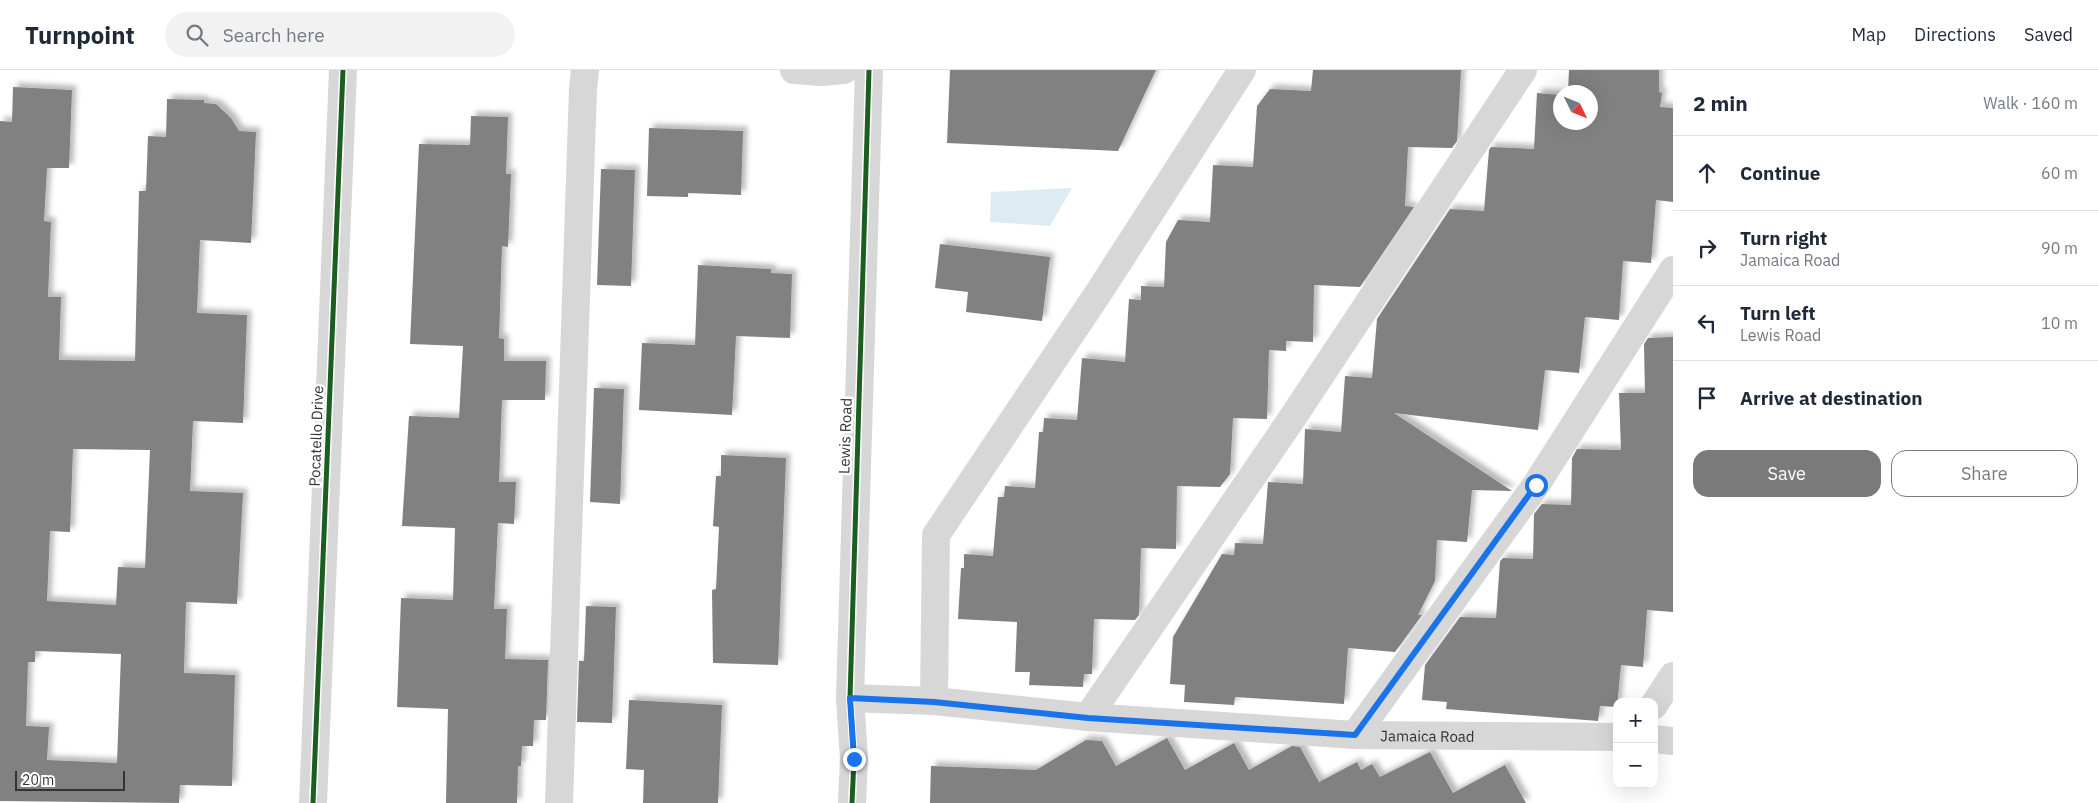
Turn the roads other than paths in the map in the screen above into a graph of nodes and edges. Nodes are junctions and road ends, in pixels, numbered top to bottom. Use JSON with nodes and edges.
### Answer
{"nodes":[{"id":1,"x":343,"y":70,"type":"edge"},
{"id":2,"x":585,"y":70,"type":"edge"},
{"id":3,"x":794,"y":70,"type":"edge"},
{"id":4,"x":844,"y":70,"type":"edge"},
{"id":5,"x":869,"y":70,"type":"edge"},
{"id":6,"x":1242,"y":70,"type":"edge"},
{"id":7,"x":1523,"y":70,"type":"edge"},
{"id":8,"x":1673,"y":270,"type":"edge"},
{"id":9,"x":1673,"y":676,"type":"edge"},
{"id":10,"x":850,"y":698,"type":"junction"},
{"id":11,"x":1658,"y":699,"type":"edge"},
{"id":12,"x":934,"y":702,"type":"junction"},
{"id":13,"x":1088,"y":718,"type":"junction"},
{"id":14,"x":1355,"y":735,"type":"junction"},
{"id":15,"x":1613,"y":736,"type":"edge"},
{"id":16,"x":1658,"y":739,"type":"edge"},
{"id":17,"x":1673,"y":741,"type":"edge"},
{"id":18,"x":313,"y":803,"type":"edge"},
{"id":19,"x":559,"y":803,"type":"edge"},
{"id":20,"x":852,"y":803,"type":"edge"}],
"edges":[{"from":1,"to":18,"type":"street","name":"Pocatello Drive"},
{"from":2,"to":19,"type":"street"},
{"from":3,"to":4,"type":"street"},
{"from":5,"to":10,"type":"street","name":"Lewis Road"},
{"from":6,"to":12,"type":"street"},
{"from":7,"to":13,"type":"street"},
{"from":8,"to":14,"type":"street"},
{"from":9,"to":11,"type":"street"},
{"from":10,"to":12,"type":"street","name":"Jamaica Road"},
{"from":10,"to":20,"type":"street","name":"Lewis Road"},
{"from":12,"to":13,"type":"street","name":"Jamaica Road"},
{"from":13,"to":14,"type":"street","name":"Jamaica Road"},
{"from":14,"to":15,"type":"street","name":"Jamaica Road"},
{"from":16,"to":17,"type":"street"}]}
